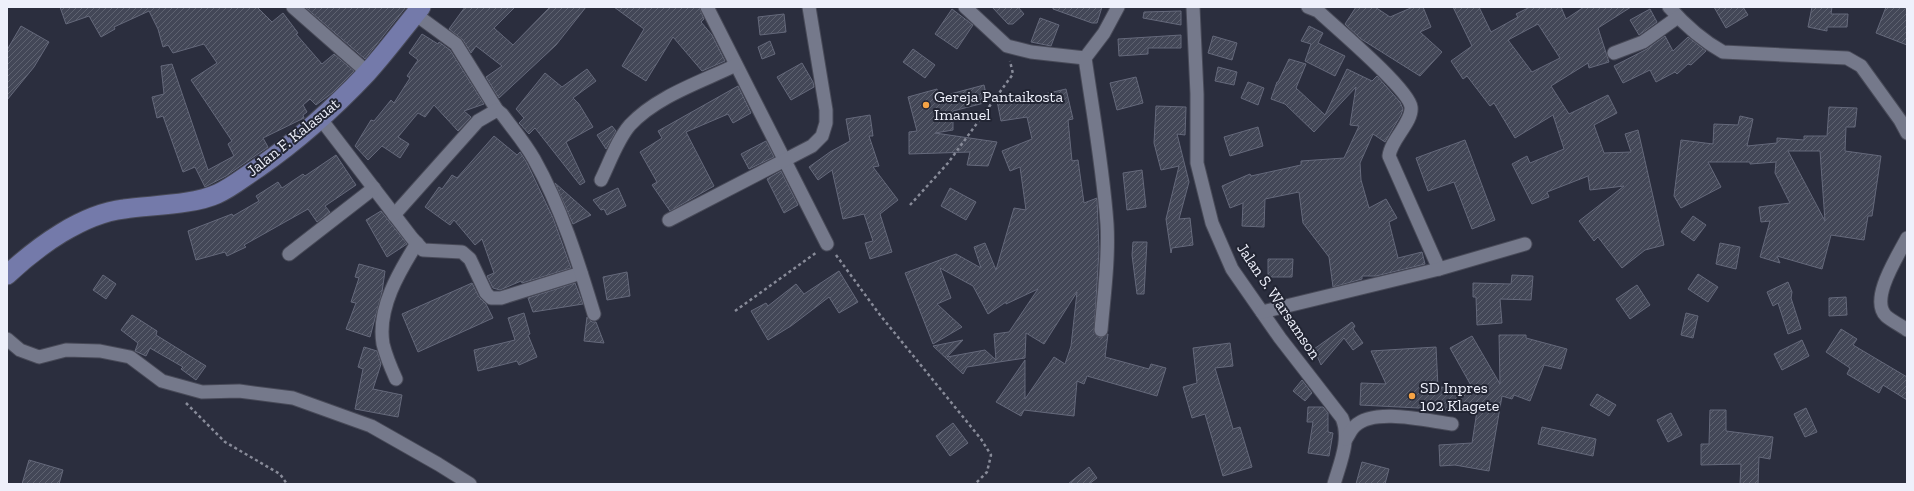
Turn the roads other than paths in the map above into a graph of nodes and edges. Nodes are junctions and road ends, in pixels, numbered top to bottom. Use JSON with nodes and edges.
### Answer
{"nodes":[{"id":1,"x":293,"y":7,"type":"edge"},
{"id":2,"x":707,"y":7,"type":"edge"},
{"id":3,"x":809,"y":7,"type":"edge"},
{"id":4,"x":965,"y":7,"type":"edge"},
{"id":5,"x":1118,"y":7,"type":"edge"},
{"id":6,"x":1193,"y":7,"type":"edge"},
{"id":7,"x":1308,"y":7,"type":"edge"},
{"id":8,"x":1669,"y":7,"type":"edge"},
{"id":9,"x":418,"y":11,"type":"edge"},
{"id":10,"x":1678,"y":17,"type":"junction"},
{"id":11,"x":1614,"y":53,"type":"dead end"},
{"id":12,"x":1085,"y":58,"type":"junction"},
{"id":13,"x":736,"y":65,"type":"junction"},
{"id":14,"x":367,"y":72,"type":"junction"},
{"id":15,"x":497,"y":110,"type":"junction"},
{"id":16,"x":320,"y":118,"type":"junction"},
{"id":17,"x":1907,"y":133,"type":"edge"},
{"id":18,"x":786,"y":161,"type":"junction"},
{"id":19,"x":602,"y":180,"type":"dead end"},
{"id":20,"x":374,"y":188,"type":"junction"},
{"id":21,"x":394,"y":215,"type":"junction"},
{"id":22,"x":669,"y":220,"type":"dead end"},
{"id":23,"x":1907,"y":238,"type":"edge"},
{"id":24,"x":417,"y":244,"type":"junction"},
{"id":25,"x":827,"y":244,"type":"road end"},
{"id":26,"x":1525,"y":244,"type":"dead end"},
{"id":27,"x":290,"y":254,"type":"dead end"},
{"id":28,"x":1439,"y":269,"type":"junction"},
{"id":29,"x":581,"y":273,"type":"junction"},
{"id":30,"x":7,"y":275,"type":"edge"},
{"id":31,"x":1262,"y":312,"type":"junction"},
{"id":32,"x":594,"y":314,"type":"dead end"},
{"id":33,"x":1101,"y":330,"type":"dead end"},
{"id":34,"x":1907,"y":330,"type":"edge"},
{"id":35,"x":7,"y":339,"type":"edge"},
{"id":36,"x":396,"y":379,"type":"dead end"},
{"id":37,"x":1452,"y":424,"type":"dead end"},
{"id":38,"x":1346,"y":438,"type":"junction"},
{"id":39,"x":470,"y":484,"type":"edge"},
{"id":40,"x":1334,"y":484,"type":"edge"}],
"edges":[{"from":1,"to":14,"type":"street"},
{"from":2,"to":13,"type":"street"},
{"from":3,"to":18,"type":"street"},
{"from":4,"to":12,"type":"street"},
{"from":5,"to":12,"type":"street"},
{"from":6,"to":31,"type":"street","name":"Jalan S. Warsamson"},
{"from":7,"to":28,"type":"street"},
{"from":8,"to":10,"type":"street"},
{"from":9,"to":14,"type":"street","name":"Jalan F. Kalasuat"},
{"from":9,"to":15,"type":"street"},
{"from":10,"to":11,"type":"street"},
{"from":10,"to":17,"type":"street"},
{"from":12,"to":33,"type":"street"},
{"from":13,"to":18,"type":"street"},
{"from":13,"to":19,"type":"street"},
{"from":14,"to":16,"type":"street","name":"Jalan F. Kalasuat"},
{"from":15,"to":21,"type":"street"},
{"from":15,"to":29,"type":"street"},
{"from":16,"to":20,"type":"street"},
{"from":16,"to":30,"type":"street","name":"Jalan F. Kalasuat"},
{"from":18,"to":22,"type":"street"},
{"from":18,"to":25,"type":"street"},
{"from":20,"to":21,"type":"street"},
{"from":20,"to":27,"type":"street"},
{"from":21,"to":24,"type":"street"},
{"from":23,"to":34,"type":"street"},
{"from":24,"to":29,"type":"street"},
{"from":24,"to":36,"type":"street"},
{"from":26,"to":28,"type":"street"},
{"from":28,"to":31,"type":"street"},
{"from":29,"to":32,"type":"street"},
{"from":31,"to":38,"type":"street","name":"Jalan S. Warsamson"},
{"from":35,"to":39,"type":"street"},
{"from":37,"to":38,"type":"street"},
{"from":38,"to":40,"type":"street","name":"Jalan S. Warsamson"}]}
